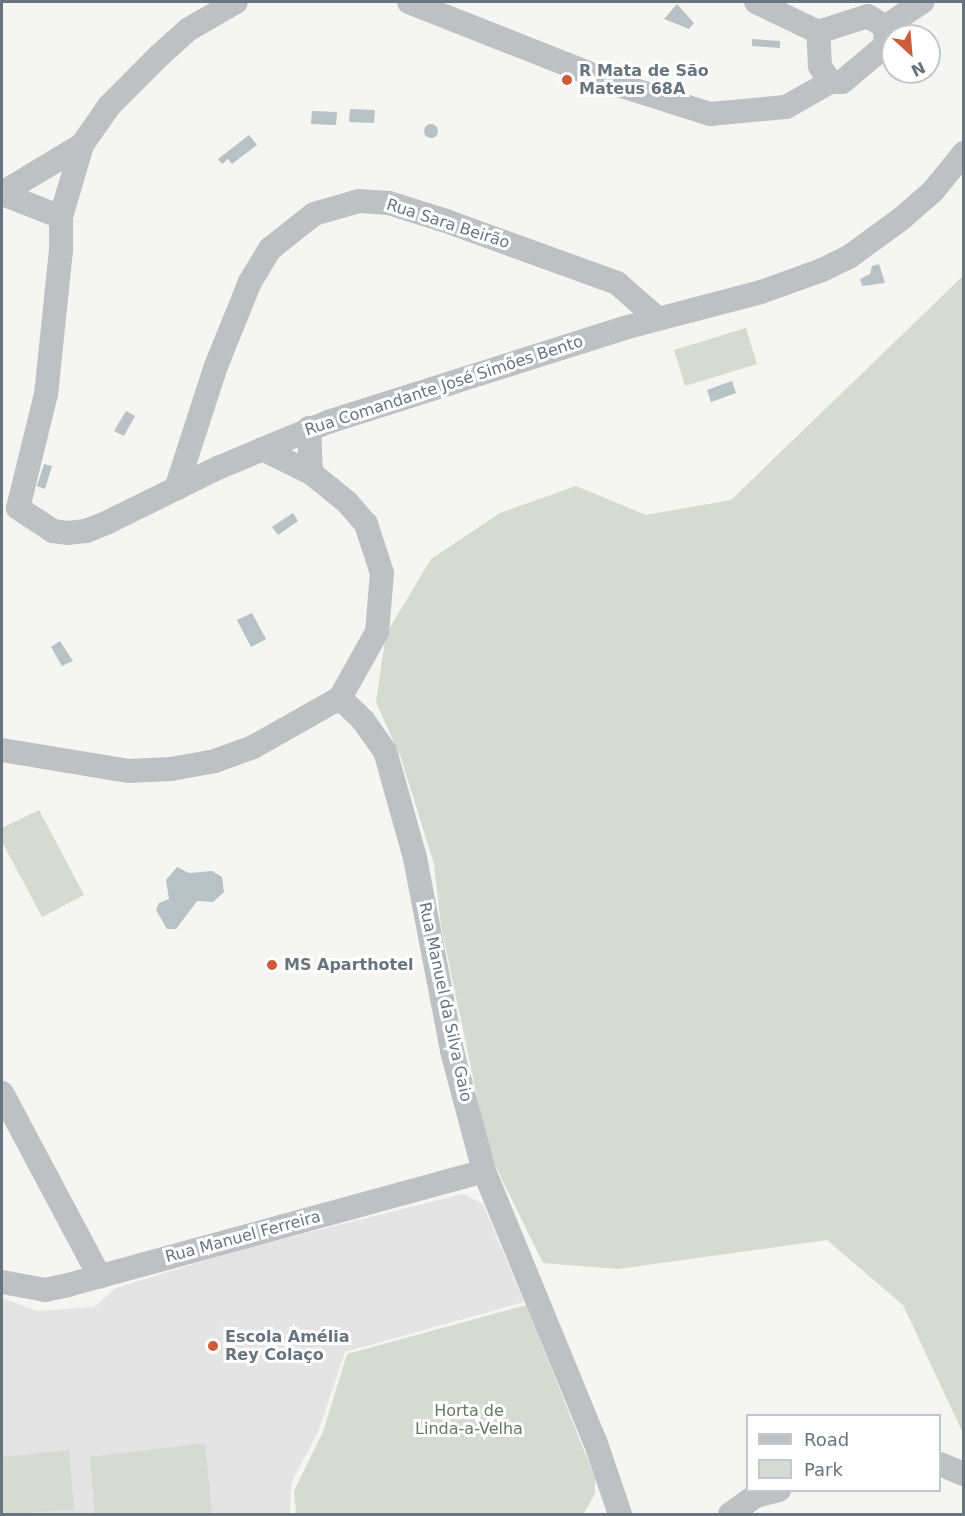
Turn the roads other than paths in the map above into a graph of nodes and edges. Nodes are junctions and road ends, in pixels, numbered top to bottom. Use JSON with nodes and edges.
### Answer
{"nodes":[{"id":1,"x":236,"y":2,"type":"edge"},
{"id":2,"x":409,"y":2,"type":"edge"},
{"id":3,"x":756,"y":2,"type":"edge"},
{"id":4,"x":922,"y":2,"type":"edge"},
{"id":5,"x":881,"y":24,"type":"edge"},
{"id":6,"x":889,"y":24,"type":"edge"},
{"id":7,"x":818,"y":32,"type":"junction"},
{"id":8,"x":881,"y":51,"type":"edge"},
{"id":9,"x":830,"y":82,"type":"junction"},
{"id":10,"x":82,"y":145,"type":"junction"},
{"id":11,"x":963,"y":153,"type":"edge"},
{"id":12,"x":2,"y":193,"type":"edge"},
{"id":13,"x":61,"y":217,"type":"junction"},
{"id":14,"x":617,"y":283,"type":"junction"},
{"id":15,"x":657,"y":318,"type":"junction"},
{"id":16,"x":624,"y":327,"type":"junction"},
{"id":17,"x":309,"y":428,"type":"junction"},
{"id":18,"x":195,"y":432,"type":"junction"},
{"id":19,"x":262,"y":449,"type":"junction"},
{"id":20,"x":220,"y":467,"type":"junction"},
{"id":21,"x":311,"y":473,"type":"junction"},
{"id":22,"x":176,"y":489,"type":"junction"},
{"id":23,"x":10,"y":507,"type":"edge"},
{"id":24,"x":340,"y":698,"type":"junction"},
{"id":25,"x":2,"y":750,"type":"edge"},
{"id":26,"x":2,"y":1093,"type":"edge"},
{"id":27,"x":484,"y":1171,"type":"junction"},
{"id":28,"x":100,"y":1277,"type":"junction"},
{"id":29,"x":2,"y":1282,"type":"edge"},
{"id":30,"x":941,"y":1465,"type":"edge"},
{"id":31,"x":963,"y":1474,"type":"edge"},
{"id":32,"x":774,"y":1492,"type":"edge"},
{"id":33,"x":620,"y":1515,"type":"edge"},
{"id":34,"x":730,"y":1515,"type":"edge"}],
"edges":[{"from":1,"to":10,"type":"street"},
{"from":2,"to":9,"type":"street"},
{"from":3,"to":7,"type":"street"},
{"from":4,"to":6,"type":"street"},
{"from":5,"to":7,"type":"street"},
{"from":7,"to":9,"type":"street"},
{"from":8,"to":9,"type":"street"},
{"from":10,"to":12,"type":"street"},
{"from":10,"to":13,"type":"street","name":"Rua Comandante José Simões Bento"},
{"from":11,"to":15,"type":"street","name":"Rua Comandante José Simões Bento"},
{"from":12,"to":13,"type":"street"},
{"from":13,"to":23,"type":"street","name":"Rua Comandante José Simões Bento"},
{"from":14,"to":15,"type":"street","name":"Rua Sara Beirão"},
{"from":14,"to":16,"type":"street"},
{"from":14,"to":18,"type":"street","name":"Rua Sara Beirão"},
{"from":15,"to":16,"type":"street","name":"Rua Comandante José Simões Bento"},
{"from":16,"to":17,"type":"street","name":"Rua Comandante José Simões Bento"},
{"from":17,"to":19,"type":"street","name":"Rua Comandante José Simões Bento"},
{"from":17,"to":21,"type":"street"},
{"from":18,"to":20,"type":"street"},
{"from":18,"to":22,"type":"street","name":"Rua Sara Beirão"},
{"from":19,"to":20,"type":"street","name":"Rua Comandante José Simões Bento"},
{"from":19,"to":21,"type":"street"},
{"from":20,"to":22,"type":"street","name":"Rua Comandante José Simões Bento"},
{"from":21,"to":24,"type":"street"},
{"from":22,"to":23,"type":"street","name":"Rua Comandante José Simões Bento"},
{"from":24,"to":25,"type":"street"},
{"from":24,"to":27,"type":"street","name":"Rua Manuel da Silva Gaio"},
{"from":26,"to":28,"type":"street"},
{"from":27,"to":28,"type":"street","name":"Rua Manuel Ferreira"},
{"from":27,"to":33,"type":"street","name":"Rua Manuel da Silva Gaio"},
{"from":28,"to":29,"type":"street","name":"Rua Manuel Ferreira"},
{"from":30,"to":31,"type":"street"},
{"from":32,"to":34,"type":"street"}]}
